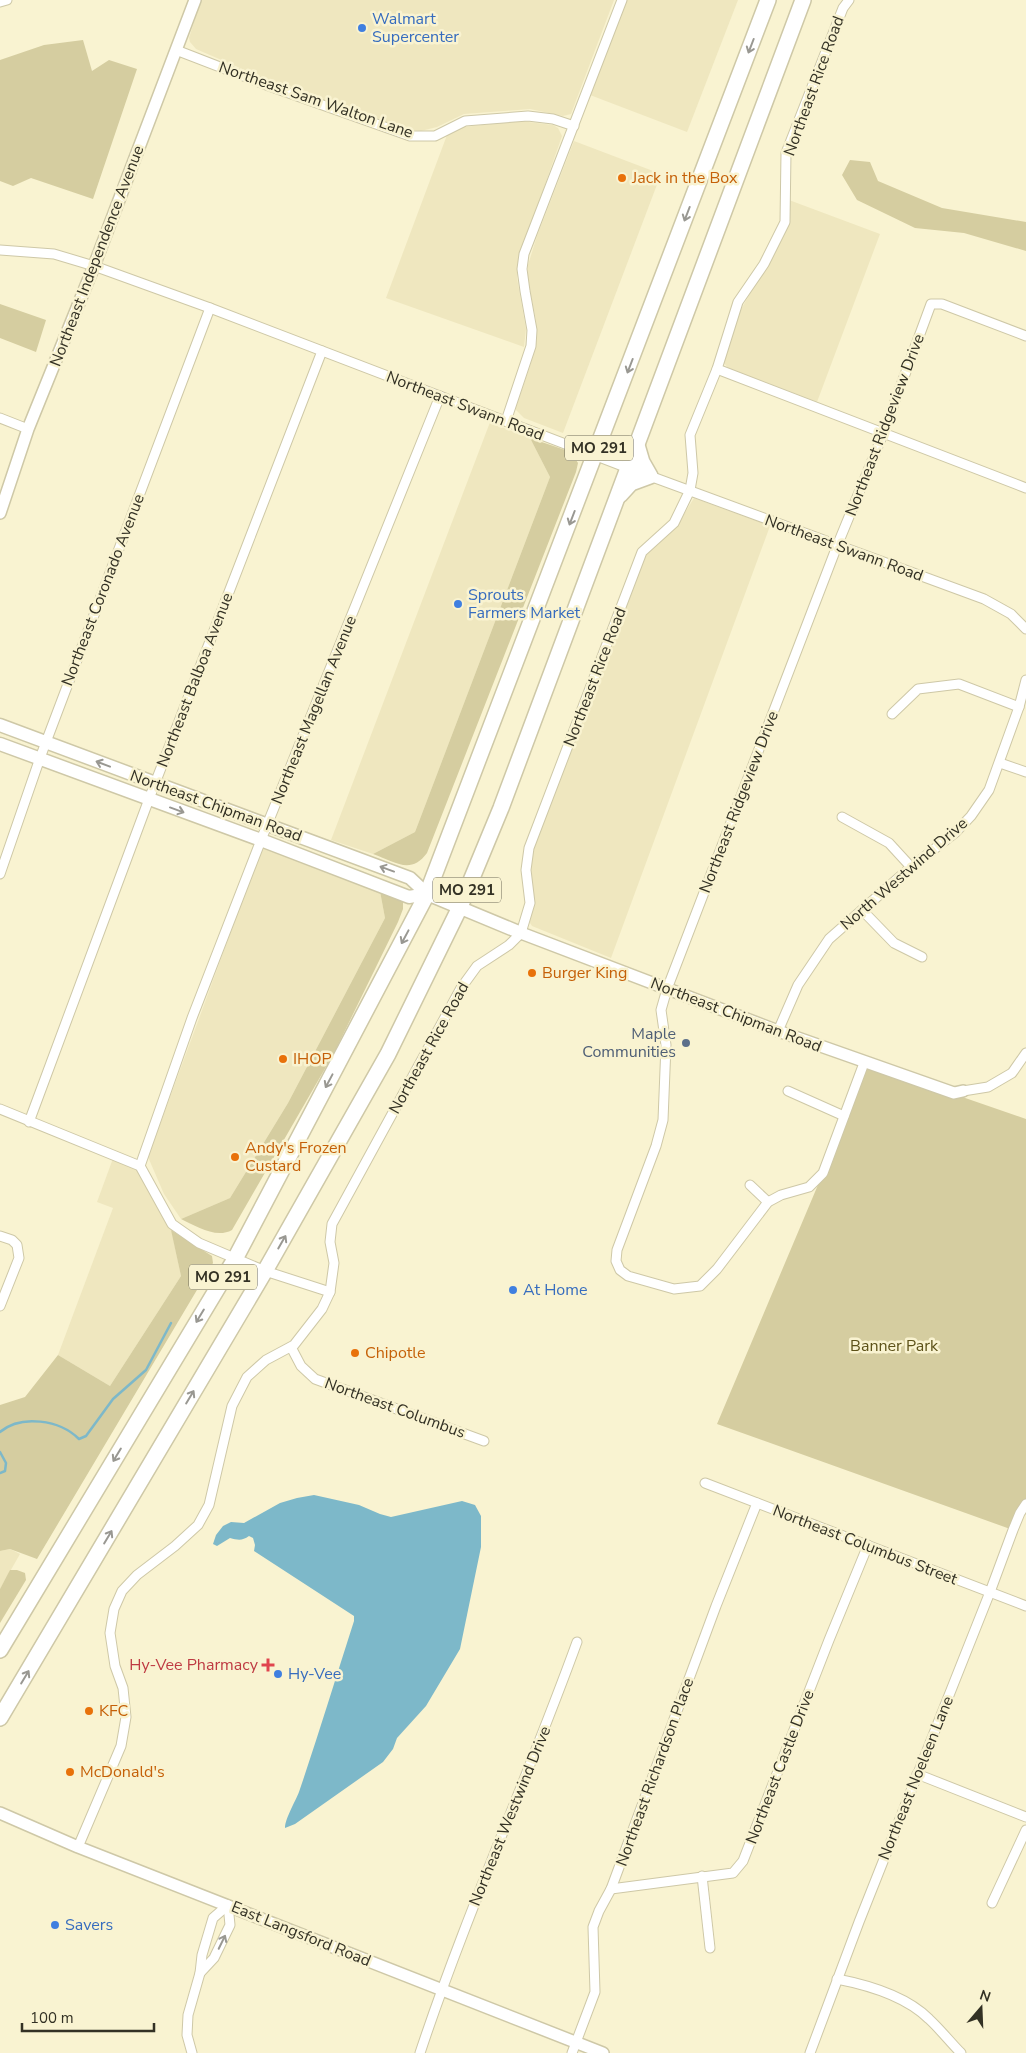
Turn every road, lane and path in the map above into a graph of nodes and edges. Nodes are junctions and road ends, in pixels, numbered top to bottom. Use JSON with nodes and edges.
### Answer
{"nodes":[{"id":1,"x":7,"y":0,"type":"edge"},
{"id":2,"x":195,"y":0,"type":"edge"},
{"id":3,"x":622,"y":0,"type":"edge"},
{"id":4,"x":768,"y":0,"type":"edge"},
{"id":5,"x":803,"y":0,"type":"edge"},
{"id":6,"x":849,"y":0,"type":"edge"},
{"id":7,"x":0,"y":2,"type":"edge"},
{"id":8,"x":176,"y":50,"type":"junction"},
{"id":9,"x":574,"y":126,"type":"junction"},
{"id":10,"x":0,"y":250,"type":"edge"},
{"id":11,"x":94,"y":266,"type":"junction"},
{"id":12,"x":210,"y":308,"type":"junction"},
{"id":13,"x":1026,"y":336,"type":"edge"},
{"id":14,"x":322,"y":351,"type":"junction"},
{"id":15,"x":717,"y":369,"type":"junction"},
{"id":16,"x":440,"y":396,"type":"junction"},
{"id":17,"x":0,"y":418,"type":"edge"},
{"id":18,"x":506,"y":421,"type":"junction"},
{"id":19,"x":28,"y":429,"type":"junction"},
{"id":20,"x":883,"y":434,"type":"junction"},
{"id":21,"x":637,"y":445,"type":"junction"},
{"id":22,"x":596,"y":456,"type":"junction"},
{"id":23,"x":628,"y":468,"type":"junction"},
{"id":24,"x":650,"y":476,"type":"junction"},
{"id":25,"x":1026,"y":488,"type":"edge"},
{"id":26,"x":690,"y":490,"type":"junction"},
{"id":27,"x":617,"y":498,"type":"junction"},
{"id":28,"x":0,"y":513,"type":"edge"},
{"id":29,"x":837,"y":546,"type":"junction"},
{"id":30,"x":1026,"y":629,"type":"edge"},
{"id":31,"x":1026,"y":680,"type":"edge"},
{"id":32,"x":1019,"y":707,"type":"junction"},
{"id":33,"x":892,"y":714,"type":"dead end"},
{"id":34,"x":0,"y":725,"type":"edge"},
{"id":35,"x":46,"y":743,"type":"junction"},
{"id":36,"x":0,"y":744,"type":"edge"},
{"id":37,"x":40,"y":758,"type":"junction"},
{"id":38,"x":1000,"y":763,"type":"junction"},
{"id":39,"x":1026,"y":772,"type":"edge"},
{"id":40,"x":155,"y":784,"type":"junction"},
{"id":41,"x":149,"y":799,"type":"junction"},
{"id":42,"x":842,"y":817,"type":"dead end"},
{"id":43,"x":268,"y":825,"type":"junction"},
{"id":44,"x":261,"y":840,"type":"junction"},
{"id":45,"x":338,"y":851,"type":"junction"},
{"id":46,"x":911,"y":867,"type":"junction"},
{"id":47,"x":333,"y":868,"type":"junction"},
{"id":48,"x":0,"y":874,"type":"edge"},
{"id":49,"x":427,"y":894,"type":"junction"},
{"id":50,"x":460,"y":908,"type":"junction"},
{"id":51,"x":862,"y":910,"type":"junction"},
{"id":52,"x":521,"y":933,"type":"junction"},
{"id":53,"x":922,"y":957,"type":"dead end"},
{"id":54,"x":667,"y":989,"type":"junction"},
{"id":55,"x":778,"y":1031,"type":"junction"},
{"id":56,"x":1026,"y":1053,"type":"edge"},
{"id":57,"x":864,"y":1063,"type":"junction"},
{"id":58,"x":788,"y":1091,"type":"dead end"},
{"id":59,"x":963,"y":1091,"type":"joint"},
{"id":60,"x":0,"y":1109,"type":"edge"},
{"id":61,"x":844,"y":1116,"type":"junction"},
{"id":62,"x":29,"y":1122,"type":"junction"},
{"id":63,"x":140,"y":1166,"type":"junction"},
{"id":64,"x":750,"y":1186,"type":"dead end"},
{"id":65,"x":768,"y":1202,"type":"junction"},
{"id":66,"x":0,"y":1236,"type":"edge"},
{"id":67,"x":234,"y":1259,"type":"junction"},
{"id":68,"x":265,"y":1271,"type":"junction"},
{"id":69,"x":330,"y":1292,"type":"junction"},
{"id":70,"x":0,"y":1306,"type":"edge"},
{"id":71,"x":291,"y":1347,"type":"junction"},
{"id":72,"x":484,"y":1441,"type":"dead end"},
{"id":73,"x":705,"y":1483,"type":"dead end"},
{"id":74,"x":757,"y":1503,"type":"junction"},
{"id":75,"x":1026,"y":1504,"type":"edge"},
{"id":76,"x":868,"y":1545,"type":"junction"},
{"id":77,"x":990,"y":1592,"type":"junction"},
{"id":78,"x":1026,"y":1606,"type":"edge"},
{"id":79,"x":577,"y":1642,"type":"dead end"},
{"id":80,"x":0,"y":1650,"type":"edge"},
{"id":81,"x":0,"y":1718,"type":"edge"},
{"id":82,"x":917,"y":1774,"type":"junction"},
{"id":83,"x":0,"y":1813,"type":"edge"},
{"id":84,"x":1026,"y":1816,"type":"edge"},
{"id":85,"x":1026,"y":1830,"type":"edge"},
{"id":86,"x":78,"y":1847,"type":"junction"},
{"id":87,"x":702,"y":1876,"type":"junction"},
{"id":88,"x":612,"y":1889,"type":"junction"},
{"id":89,"x":992,"y":1903,"type":"dead end"},
{"id":90,"x":228,"y":1904,"type":"junction"},
{"id":91,"x":710,"y":1948,"type":"dead end"},
{"id":92,"x":200,"y":1973,"type":"junction"},
{"id":93,"x":837,"y":1979,"type":"junction"},
{"id":94,"x":441,"y":1989,"type":"junction"},
{"id":95,"x":574,"y":2048,"type":"edge"},
{"id":96,"x":190,"y":2052,"type":"edge"},
{"id":97,"x":420,"y":2053,"type":"edge"},
{"id":98,"x":603,"y":2053,"type":"edge"},
{"id":99,"x":810,"y":2053,"type":"edge"},
{"id":100,"x":961,"y":2053,"type":"edge"}],
"edges":[{"from":1,"to":7,"type":"street"},
{"from":2,"to":8,"type":"street","name":"Northeast Independence Avenue"},
{"from":3,"to":9,"type":"street"},
{"from":4,"to":22,"type":"main road","number":"MO 291","one_way":true},
{"from":5,"to":21,"type":"main road","number":"MO 291"},
{"from":6,"to":15,"type":"street","name":"Northeast Rice Road"},
{"from":8,"to":9,"type":"street","name":"Northeast Sam Walton Lane"},
{"from":8,"to":11,"type":"street","name":"Northeast Independence Avenue"},
{"from":9,"to":18,"type":"street"},
{"from":10,"to":11,"type":"street","name":"Northeast Swann Road"},
{"from":11,"to":12,"type":"street","name":"Northeast Swann Road"},
{"from":11,"to":19,"type":"street","name":"Northeast Independence Avenue"},
{"from":12,"to":14,"type":"street","name":"Northeast Swann Road"},
{"from":12,"to":35,"type":"street","name":"Northeast Coronado Avenue"},
{"from":13,"to":20,"type":"street","name":"Northeast Ridgeview Drive"},
{"from":14,"to":16,"type":"street","name":"Northeast Swann Road"},
{"from":14,"to":40,"type":"street","name":"Northeast Balboa Avenue"},
{"from":15,"to":20,"type":"street"},
{"from":15,"to":26,"type":"street","name":"Northeast Rice Road"},
{"from":16,"to":18,"type":"street","name":"Northeast Swann Road"},
{"from":16,"to":43,"type":"street","name":"Northeast Magellan Avenue"},
{"from":17,"to":19,"type":"street"},
{"from":18,"to":22,"type":"street","name":"Northeast Swann Road"},
{"from":19,"to":28,"type":"street","name":"Northeast Independence Avenue"},
{"from":20,"to":25,"type":"street"},
{"from":20,"to":29,"type":"street","name":"Northeast Ridgeview Drive"},
{"from":21,"to":23,"type":"main road","number":"MO 291"},
{"from":21,"to":24,"type":"main road"},
{"from":22,"to":23,"type":"street","name":"Northeast Swann Road"},
{"from":22,"to":49,"type":"main road","number":"MO 291","one_way":true},
{"from":23,"to":24,"type":"street","name":"Northeast Swann Road"},
{"from":23,"to":27,"type":"main road","number":"MO 291"},
{"from":24,"to":26,"type":"street","name":"Northeast Swann Road"},
{"from":24,"to":27,"type":"main road"},
{"from":26,"to":29,"type":"street","name":"Northeast Swann Road"},
{"from":26,"to":52,"type":"street","name":"Northeast Rice Road"},
{"from":27,"to":50,"type":"main road","number":"MO 291"},
{"from":29,"to":30,"type":"street","name":"Northeast Swann Road"},
{"from":29,"to":54,"type":"street","name":"Northeast Ridgeview Drive"},
{"from":31,"to":32,"type":"street","name":"North Westwind Drive"},
{"from":32,"to":33,"type":"street"},
{"from":32,"to":38,"type":"street","name":"North Westwind Drive"},
{"from":34,"to":35,"type":"main road","name":"Northeast Chipman Road"},
{"from":35,"to":37,"type":"street","name":"Northeast Coronado Avenue"},
{"from":40,"to":35,"type":"main road","name":"Northeast Chipman Road","one_way":true},
{"from":36,"to":37,"type":"main road","name":"Northeast Chipman Road"},
{"from":37,"to":41,"type":"main road","name":"Northeast Chipman Road"},
{"from":37,"to":48,"type":"street","name":"Northeast Coronado Avenue"},
{"from":38,"to":39,"type":"street"},
{"from":38,"to":46,"type":"street","name":"North Westwind Drive"},
{"from":40,"to":41,"type":"street","name":"Northeast Balboa Avenue"},
{"from":40,"to":43,"type":"main road","name":"Northeast Chipman Road"},
{"from":41,"to":44,"type":"main road","name":"Northeast Chipman Road","one_way":true},
{"from":41,"to":62,"type":"street","name":"Northeast Balboa Avenue"},
{"from":42,"to":46,"type":"street"},
{"from":43,"to":44,"type":"street","name":"Northeast Magellan Avenue"},
{"from":43,"to":45,"type":"main road","name":"Northeast Chipman Road"},
{"from":44,"to":47,"type":"main road","name":"Northeast Chipman Road"},
{"from":44,"to":63,"type":"street","name":"Northeast Magellan Avenue"},
{"from":45,"to":47,"type":"main road"},
{"from":49,"to":45,"type":"main road","name":"Northeast Chipman Road","one_way":true},
{"from":46,"to":51,"type":"street","name":"North Westwind Drive"},
{"from":47,"to":49,"type":"main road","name":"Northeast Chipman Road"},
{"from":49,"to":50,"type":"main road","name":"Northeast Chipman Road"},
{"from":49,"to":67,"type":"main road","number":"MO 291","one_way":true},
{"from":50,"to":52,"type":"main road","name":"Northeast Chipman Road"},
{"from":68,"to":50,"type":"main road","number":"MO 291","one_way":true},
{"from":51,"to":53,"type":"street"},
{"from":51,"to":55,"type":"street","name":"North Westwind Drive"},
{"from":52,"to":54,"type":"street","name":"Northeast Chipman Road"},
{"from":52,"to":69,"type":"street","name":"Northeast Rice Road"},
{"from":54,"to":55,"type":"street","name":"Northeast Chipman Road"},
{"from":54,"to":65,"type":"street","name":"Northeast Ridgeview Drive"},
{"from":55,"to":57,"type":"street","name":"Northeast Chipman Road"},
{"from":56,"to":59,"type":"street"},
{"from":57,"to":59,"type":"street","name":"Northeast Chipman Road"},
{"from":57,"to":61,"type":"street"},
{"from":58,"to":61,"type":"street"},
{"from":60,"to":62,"type":"street"},
{"from":61,"to":65,"type":"street"},
{"from":62,"to":63,"type":"street"},
{"from":63,"to":67,"type":"street"},
{"from":64,"to":65,"type":"street"},
{"from":66,"to":70,"type":"street"},
{"from":67,"to":68,"type":"street"},
{"from":67,"to":80,"type":"main road","number":"MO 291","one_way":true},
{"from":68,"to":69,"type":"street"},
{"from":81,"to":68,"type":"main road","number":"MO 291","one_way":true},
{"from":69,"to":71,"type":"street","name":"Northeast Rice Road"},
{"from":71,"to":72,"type":"street","name":"Northeast Columbus"},
{"from":71,"to":86,"type":"street","name":"Northeast Rice Road"},
{"from":73,"to":74,"type":"street","name":"Northeast Columbus Street"},
{"from":74,"to":76,"type":"street","name":"Northeast Columbus Street"},
{"from":74,"to":88,"type":"street","name":"Northeast Richardson Place"},
{"from":75,"to":77,"type":"street","name":"Northeast Noeleen Lane"},
{"from":76,"to":77,"type":"street","name":"Northeast Columbus Street"},
{"from":76,"to":87,"type":"street","name":"Northeast Castle Drive"},
{"from":77,"to":78,"type":"street","name":"Northeast Columbus Street"},
{"from":77,"to":82,"type":"street","name":"Northeast Noeleen Lane"},
{"from":79,"to":94,"type":"street","name":"Northeast Westwind Drive"},
{"from":82,"to":84,"type":"street"},
{"from":82,"to":93,"type":"street","name":"Northeast Noeleen Lane"},
{"from":83,"to":86,"type":"street","name":"East Langsford Road"},
{"from":85,"to":89,"type":"street"},
{"from":86,"to":90,"type":"street","name":"East Langsford Road"},
{"from":87,"to":88,"type":"street","name":"Northeast Castle Drive"},
{"from":87,"to":91,"type":"street"},
{"from":88,"to":95,"type":"street","name":"Northeast Richardson Place"},
{"from":90,"to":92,"type":"street"},
{"from":92,"to":90,"type":"street","one_way":true},
{"from":90,"to":94,"type":"street","name":"East Langsford Road"},
{"from":92,"to":96,"type":"street"},
{"from":93,"to":99,"type":"street","name":"Northeast Noeleen Lane"},
{"from":93,"to":100,"type":"street"},
{"from":94,"to":95,"type":"street","name":"East Langsford Road"},
{"from":94,"to":97,"type":"street","name":"Northeast Westwind Drive"},
{"from":95,"to":98,"type":"street","name":"East Langsford Road"}]}
